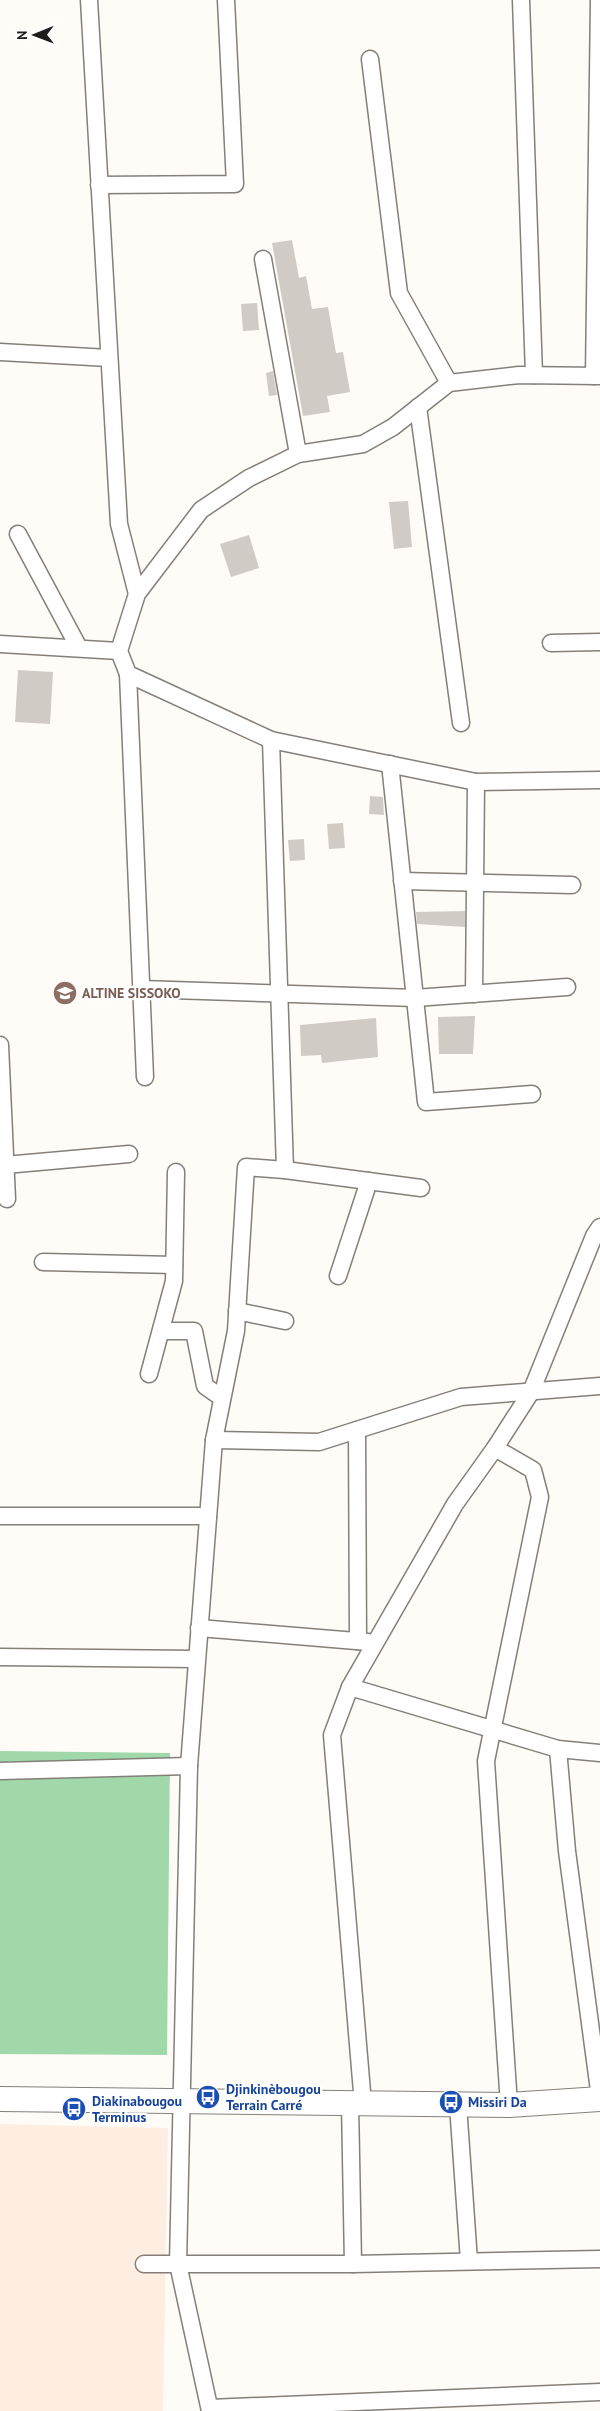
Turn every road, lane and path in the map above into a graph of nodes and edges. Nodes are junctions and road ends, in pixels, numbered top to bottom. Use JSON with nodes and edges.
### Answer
{"nodes":[{"id":1,"x":88,"y":0,"type":"edge"},
{"id":2,"x":226,"y":0,"type":"edge"},
{"id":3,"x":521,"y":0,"type":"edge"},
{"id":4,"x":599,"y":0,"type":"edge"},
{"id":5,"x":370,"y":59,"type":"dead end"},
{"id":6,"x":99,"y":185,"type":"junction"},
{"id":7,"x":263,"y":258,"type":"dead end"},
{"id":8,"x":597,"y":315,"type":"edge"},
{"id":9,"x":0,"y":352,"type":"edge"},
{"id":10,"x":109,"y":358,"type":"junction"},
{"id":11,"x":534,"y":375,"type":"junction"},
{"id":12,"x":597,"y":376,"type":"edge"},
{"id":13,"x":449,"y":383,"type":"junction"},
{"id":14,"x":418,"y":407,"type":"junction"},
{"id":15,"x":298,"y":454,"type":"junction"},
{"id":16,"x":18,"y":534,"type":"dead end"},
{"id":17,"x":137,"y":594,"type":"junction"},
{"id":18,"x":600,"y":642,"type":"edge"},
{"id":19,"x":552,"y":643,"type":"dead end"},
{"id":20,"x":0,"y":644,"type":"edge"},
{"id":21,"x":79,"y":648,"type":"junction"},
{"id":22,"x":119,"y":651,"type":"junction"},
{"id":23,"x":128,"y":674,"type":"junction"},
{"id":24,"x":461,"y":723,"type":"dead end"},
{"id":25,"x":271,"y":740,"type":"junction"},
{"id":26,"x":390,"y":764,"type":"junction"},
{"id":27,"x":600,"y":780,"type":"edge"},
{"id":28,"x":476,"y":782,"type":"junction"},
{"id":29,"x":402,"y":881,"type":"junction"},
{"id":30,"x":475,"y":883,"type":"junction"},
{"id":31,"x":572,"y":885,"type":"dead end"},
{"id":32,"x":567,"y":987,"type":"dead end"},
{"id":33,"x":141,"y":989,"type":"junction"},
{"id":34,"x":279,"y":994,"type":"junction"},
{"id":35,"x":474,"y":994,"type":"junction"},
{"id":36,"x":415,"y":998,"type":"junction"},
{"id":37,"x":0,"y":1045,"type":"edge"},
{"id":38,"x":145,"y":1077,"type":"dead end"},
{"id":39,"x":532,"y":1094,"type":"dead end"},
{"id":40,"x":129,"y":1154,"type":"dead end"},
{"id":41,"x":6,"y":1165,"type":"junction"},
{"id":42,"x":285,"y":1170,"type":"junction"},
{"id":43,"x":176,"y":1172,"type":"dead end"},
{"id":44,"x":369,"y":1181,"type":"junction"},
{"id":45,"x":421,"y":1188,"type":"dead end"},
{"id":46,"x":7,"y":1199,"type":"dead end"},
{"id":47,"x":600,"y":1227,"type":"edge"},
{"id":48,"x":43,"y":1262,"type":"dead end"},
{"id":49,"x":174,"y":1265,"type":"junction"},
{"id":50,"x":338,"y":1276,"type":"dead end"},
{"id":51,"x":238,"y":1311,"type":"junction"},
{"id":52,"x":285,"y":1321,"type":"dead end"},
{"id":53,"x":160,"y":1331,"type":"junction"},
{"id":54,"x":149,"y":1374,"type":"dead end"},
{"id":55,"x":600,"y":1386,"type":"edge"},
{"id":56,"x":531,"y":1392,"type":"junction"},
{"id":57,"x":222,"y":1398,"type":"junction"},
{"id":58,"x":357,"y":1430,"type":"junction"},
{"id":59,"x":214,"y":1440,"type":"junction"},
{"id":60,"x":495,"y":1448,"type":"junction"},
{"id":61,"x":0,"y":1516,"type":"edge"},
{"id":62,"x":208,"y":1516,"type":"junction"},
{"id":63,"x":199,"y":1628,"type":"junction"},
{"id":64,"x":358,"y":1641,"type":"junction"},
{"id":65,"x":376,"y":1643,"type":"junction"},
{"id":66,"x":0,"y":1657,"type":"edge"},
{"id":67,"x":196,"y":1659,"type":"junction"},
{"id":68,"x":350,"y":1687,"type":"junction"},
{"id":69,"x":493,"y":1729,"type":"junction"},
{"id":70,"x":558,"y":1749,"type":"junction"},
{"id":71,"x":600,"y":1753,"type":"edge"},
{"id":72,"x":188,"y":1766,"type":"junction"},
{"id":73,"x":0,"y":1770,"type":"edge"},
{"id":74,"x":600,"y":2098,"type":"edge"},
{"id":75,"x":0,"y":2099,"type":"edge"},
{"id":76,"x":182,"y":2101,"type":"junction"},
{"id":77,"x":357,"y":2104,"type":"junction"},
{"id":78,"x":458,"y":2105,"type":"junction"},
{"id":79,"x":508,"y":2105,"type":"junction"},
{"id":80,"x":600,"y":2259,"type":"edge"},
{"id":81,"x":469,"y":2261,"type":"junction"},
{"id":82,"x":144,"y":2264,"type":"dead end"},
{"id":83,"x":178,"y":2264,"type":"junction"},
{"id":84,"x":353,"y":2264,"type":"junction"},
{"id":85,"x":600,"y":2392,"type":"edge"},
{"id":86,"x":494,"y":2404,"type":"edge"},
{"id":87,"x":210,"y":2410,"type":"edge"}],
"edges":[{"from":1,"to":6,"type":"street"},
{"from":2,"to":6,"type":"street"},
{"from":3,"to":11,"type":"street"},
{"from":4,"to":8,"type":"street"},
{"from":5,"to":13,"type":"street"},
{"from":6,"to":10,"type":"street"},
{"from":7,"to":15,"type":"street"},
{"from":8,"to":12,"type":"street"},
{"from":9,"to":10,"type":"street"},
{"from":10,"to":17,"type":"street"},
{"from":11,"to":12,"type":"street"},
{"from":11,"to":13,"type":"street"},
{"from":13,"to":14,"type":"street"},
{"from":14,"to":15,"type":"street"},
{"from":14,"to":24,"type":"street"},
{"from":15,"to":17,"type":"street"},
{"from":16,"to":21,"type":"street"},
{"from":17,"to":22,"type":"street"},
{"from":18,"to":19,"type":"street"},
{"from":20,"to":21,"type":"street"},
{"from":21,"to":22,"type":"street"},
{"from":22,"to":23,"type":"street"},
{"from":23,"to":25,"type":"street"},
{"from":23,"to":33,"type":"street"},
{"from":25,"to":26,"type":"street"},
{"from":25,"to":34,"type":"street"},
{"from":26,"to":28,"type":"street"},
{"from":26,"to":29,"type":"street"},
{"from":27,"to":28,"type":"street"},
{"from":28,"to":30,"type":"street"},
{"from":29,"to":30,"type":"street"},
{"from":29,"to":36,"type":"street"},
{"from":30,"to":31,"type":"street"},
{"from":30,"to":35,"type":"street"},
{"from":32,"to":35,"type":"street"},
{"from":33,"to":34,"type":"street"},
{"from":33,"to":38,"type":"street"},
{"from":34,"to":36,"type":"street"},
{"from":34,"to":42,"type":"street"},
{"from":35,"to":36,"type":"street"},
{"from":36,"to":39,"type":"street"},
{"from":37,"to":41,"type":"street"},
{"from":40,"to":41,"type":"street"},
{"from":41,"to":46,"type":"street"},
{"from":42,"to":44,"type":"street"},
{"from":42,"to":51,"type":"street"},
{"from":43,"to":49,"type":"street"},
{"from":44,"to":45,"type":"street"},
{"from":44,"to":50,"type":"street"},
{"from":47,"to":56,"type":"street"},
{"from":48,"to":49,"type":"street"},
{"from":49,"to":53,"type":"street"},
{"from":51,"to":52,"type":"street"},
{"from":51,"to":57,"type":"street"},
{"from":53,"to":54,"type":"street"},
{"from":53,"to":57,"type":"street"},
{"from":55,"to":56,"type":"street"},
{"from":56,"to":58,"type":"street"},
{"from":56,"to":60,"type":"street"},
{"from":57,"to":59,"type":"street"},
{"from":58,"to":59,"type":"street"},
{"from":58,"to":64,"type":"street"},
{"from":59,"to":62,"type":"street"},
{"from":60,"to":65,"type":"street"},
{"from":60,"to":69,"type":"street"},
{"from":61,"to":62,"type":"street"},
{"from":62,"to":63,"type":"street"},
{"from":63,"to":64,"type":"street"},
{"from":63,"to":67,"type":"street"},
{"from":64,"to":65,"type":"street"},
{"from":65,"to":68,"type":"street"},
{"from":66,"to":67,"type":"street"},
{"from":67,"to":72,"type":"street"},
{"from":68,"to":69,"type":"street"},
{"from":68,"to":77,"type":"street"},
{"from":69,"to":70,"type":"street"},
{"from":69,"to":79,"type":"street"},
{"from":70,"to":71,"type":"street"},
{"from":70,"to":74,"type":"street"},
{"from":72,"to":73,"type":"street"},
{"from":72,"to":76,"type":"street"},
{"from":74,"to":79,"type":"street"},
{"from":75,"to":76,"type":"street"},
{"from":76,"to":77,"type":"street"},
{"from":76,"to":83,"type":"street"},
{"from":77,"to":78,"type":"street"},
{"from":77,"to":84,"type":"street"},
{"from":78,"to":79,"type":"street"},
{"from":78,"to":81,"type":"street"},
{"from":80,"to":81,"type":"street"},
{"from":81,"to":84,"type":"street"},
{"from":82,"to":83,"type":"street"},
{"from":83,"to":84,"type":"street"},
{"from":83,"to":87,"type":"street"},
{"from":85,"to":86,"type":"street"},
{"from":86,"to":87,"type":"street"}]}
